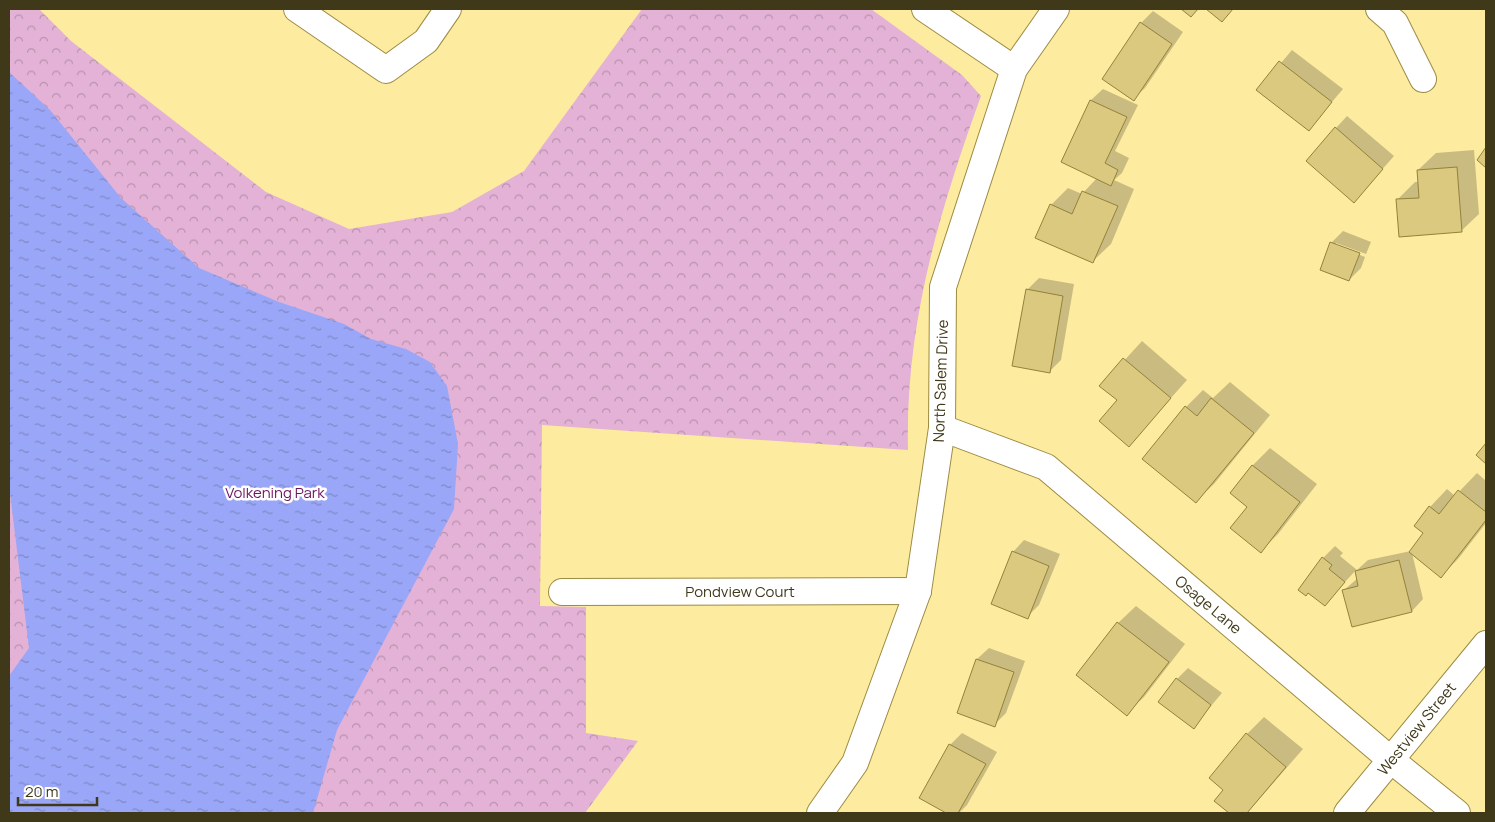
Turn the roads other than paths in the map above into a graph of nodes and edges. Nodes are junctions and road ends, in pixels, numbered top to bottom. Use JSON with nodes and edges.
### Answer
{"nodes":[{"id":1,"x":296,"y":9,"type":"edge"},
{"id":2,"x":448,"y":9,"type":"edge"},
{"id":3,"x":925,"y":9,"type":"edge"},
{"id":4,"x":1056,"y":9,"type":"edge"},
{"id":5,"x":1379,"y":9,"type":"edge"},
{"id":6,"x":1014,"y":70,"type":"junction"},
{"id":7,"x":1423,"y":79,"type":"dead end"},
{"id":8,"x":942,"y":428,"type":"junction"},
{"id":9,"x":918,"y":591,"type":"junction"},
{"id":10,"x":562,"y":592,"type":"dead end"},
{"id":11,"x":1486,"y":644,"type":"edge"},
{"id":12,"x":1391,"y":760,"type":"junction"},
{"id":13,"x":820,"y":813,"type":"edge"},
{"id":14,"x":1347,"y":813,"type":"edge"},
{"id":15,"x":1457,"y":813,"type":"edge"}],
"edges":[{"from":1,"to":2,"type":"street"},
{"from":3,"to":6,"type":"street"},
{"from":4,"to":6,"type":"street","name":"North Salem Drive"},
{"from":5,"to":7,"type":"street"},
{"from":6,"to":8,"type":"street","name":"North Salem Drive"},
{"from":8,"to":9,"type":"street","name":"North Salem Drive"},
{"from":8,"to":12,"type":"street","name":"Osage Lane"},
{"from":9,"to":10,"type":"street","name":"Pondview Court"},
{"from":9,"to":13,"type":"street","name":"North Salem Drive"},
{"from":11,"to":12,"type":"street","name":"Westview Street"},
{"from":12,"to":14,"type":"street","name":"Westview Street"},
{"from":12,"to":15,"type":"street","name":"Osage Lane"}]}
